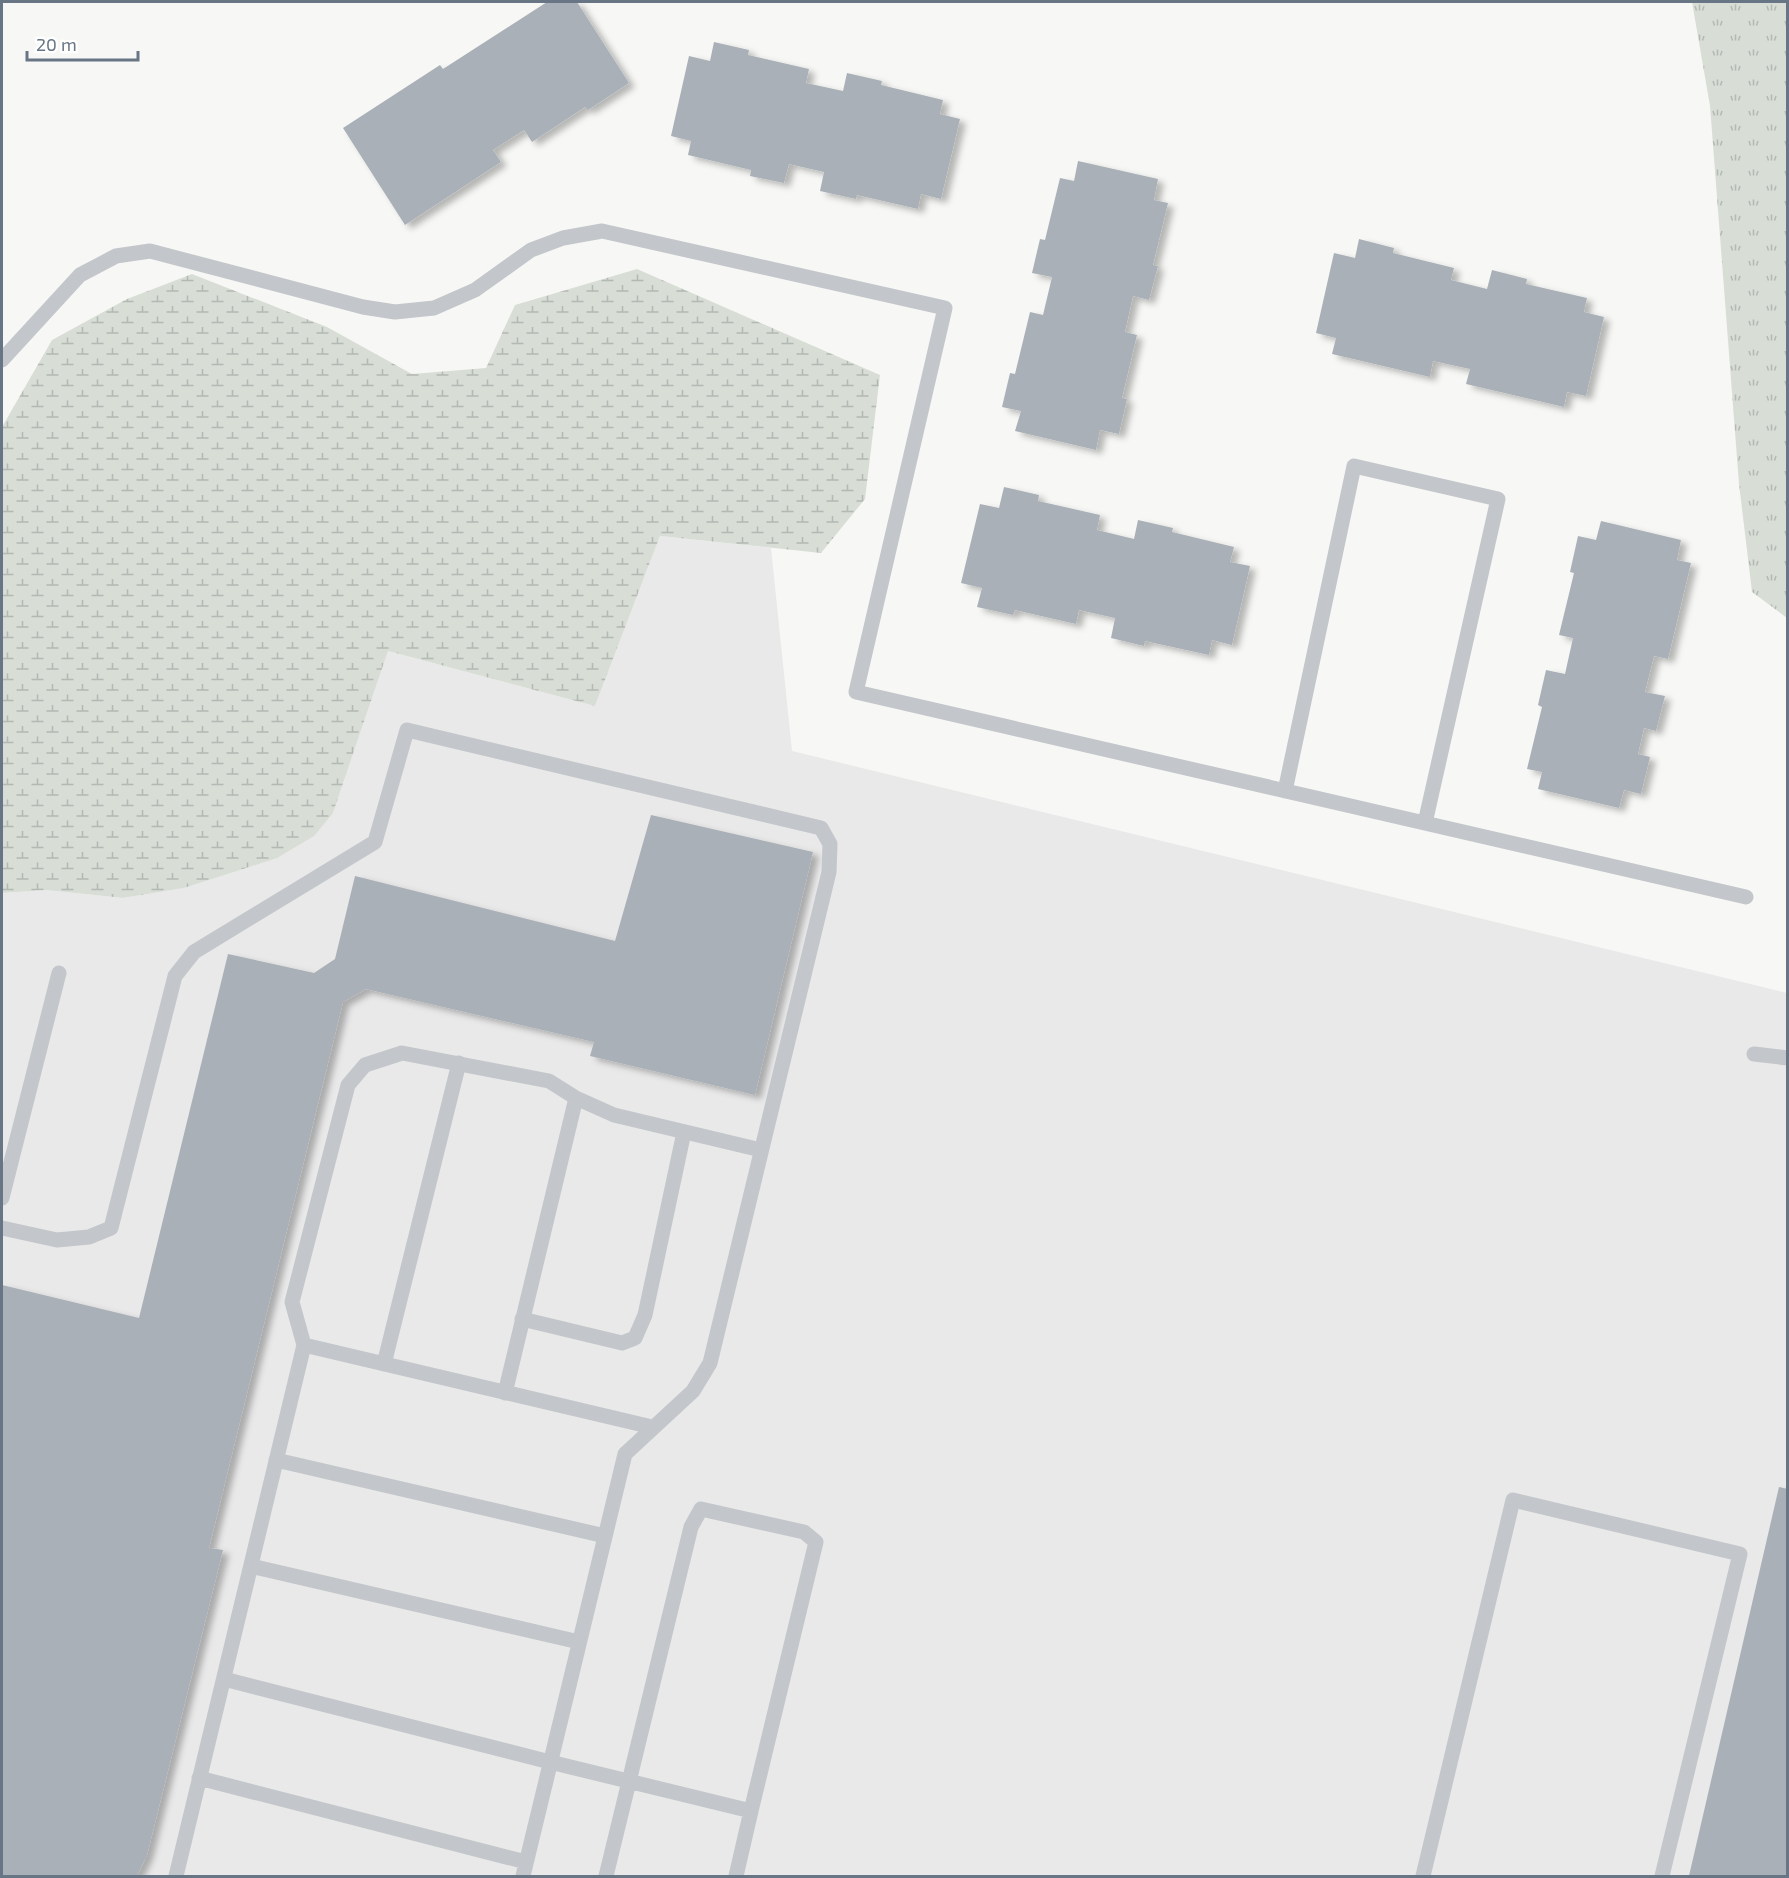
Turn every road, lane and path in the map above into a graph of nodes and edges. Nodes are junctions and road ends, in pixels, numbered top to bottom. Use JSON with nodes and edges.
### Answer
{"nodes":[{"id":1,"x":2,"y":360,"type":"edge"},
{"id":2,"x":1285,"y":791,"type":"junction"},
{"id":3,"x":1425,"y":823,"type":"junction"},
{"id":4,"x":1746,"y":897,"type":"dead end"},
{"id":5,"x":59,"y":974,"type":"dead end"},
{"id":6,"x":1754,"y":1054,"type":"dead end"},
{"id":7,"x":1788,"y":1058,"type":"edge"},
{"id":8,"x":459,"y":1064,"type":"junction"},
{"id":9,"x":576,"y":1098,"type":"junction"},
{"id":10,"x":684,"y":1132,"type":"junction"},
{"id":11,"x":762,"y":1150,"type":"junction"},
{"id":12,"x":2,"y":1198,"type":"edge"},
{"id":13,"x":2,"y":1228,"type":"edge"},
{"id":14,"x":522,"y":1319,"type":"junction"},
{"id":15,"x":304,"y":1345,"type":"junction"},
{"id":16,"x":384,"y":1364,"type":"junction"},
{"id":17,"x":505,"y":1393,"type":"junction"},
{"id":18,"x":652,"y":1427,"type":"junction"},
{"id":19,"x":276,"y":1460,"type":"junction"},
{"id":20,"x":605,"y":1536,"type":"junction"},
{"id":21,"x":251,"y":1566,"type":"junction"},
{"id":22,"x":579,"y":1642,"type":"junction"},
{"id":23,"x":224,"y":1678,"type":"junction"},
{"id":24,"x":550,"y":1762,"type":"junction"},
{"id":25,"x":199,"y":1778,"type":"junction"},
{"id":26,"x":630,"y":1782,"type":"junction"},
{"id":27,"x":751,"y":1810,"type":"junction"},
{"id":28,"x":524,"y":1869,"type":"edge"},
{"id":29,"x":176,"y":1876,"type":"edge"},
{"id":30,"x":606,"y":1876,"type":"edge"},
{"id":31,"x":736,"y":1876,"type":"edge"},
{"id":32,"x":1424,"y":1876,"type":"edge"},
{"id":33,"x":1662,"y":1876,"type":"edge"}],
"edges":[{"from":1,"to":2,"type":"lane"},
{"from":2,"to":3,"type":"lane"},
{"from":2,"to":3,"type":"lane"},
{"from":3,"to":4,"type":"lane"},
{"from":5,"to":12,"type":"lane"},
{"from":6,"to":7,"type":"lane"},
{"from":8,"to":9,"type":"lane"},
{"from":8,"to":15,"type":"lane"},
{"from":8,"to":16,"type":"lane"},
{"from":9,"to":10,"type":"lane"},
{"from":9,"to":14,"type":"lane"},
{"from":10,"to":11,"type":"lane"},
{"from":10,"to":14,"type":"lane"},
{"from":11,"to":13,"type":"lane"},
{"from":11,"to":18,"type":"lane"},
{"from":14,"to":17,"type":"lane"},
{"from":15,"to":16,"type":"lane"},
{"from":15,"to":19,"type":"lane"},
{"from":16,"to":17,"type":"lane"},
{"from":17,"to":18,"type":"lane"},
{"from":18,"to":20,"type":"lane"},
{"from":19,"to":20,"type":"lane"},
{"from":19,"to":21,"type":"lane"},
{"from":20,"to":22,"type":"lane"},
{"from":21,"to":22,"type":"lane"},
{"from":21,"to":23,"type":"lane"},
{"from":22,"to":24,"type":"lane"},
{"from":23,"to":24,"type":"lane"},
{"from":23,"to":25,"type":"lane"},
{"from":24,"to":26,"type":"lane"},
{"from":24,"to":28,"type":"lane"},
{"from":25,"to":28,"type":"lane"},
{"from":25,"to":29,"type":"lane"},
{"from":26,"to":27,"type":"lane"},
{"from":26,"to":27,"type":"lane"},
{"from":26,"to":30,"type":"lane"},
{"from":27,"to":31,"type":"lane"},
{"from":32,"to":33,"type":"lane"}]}
